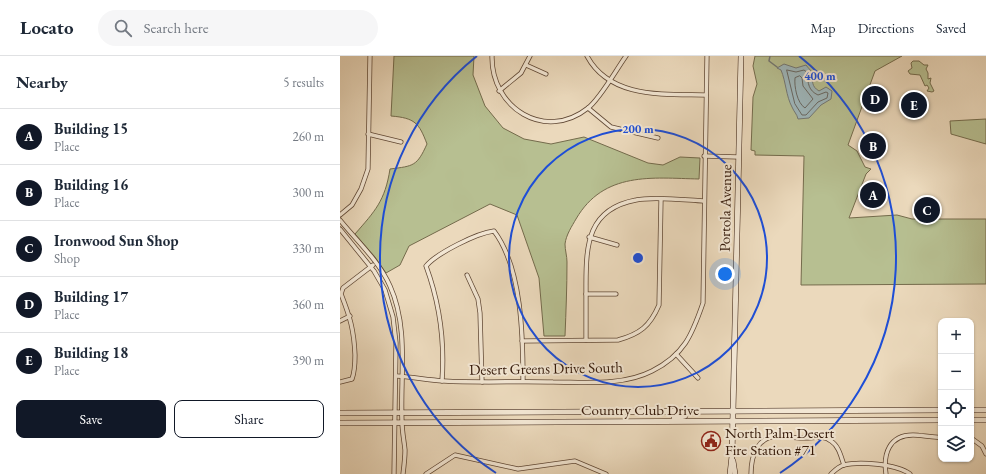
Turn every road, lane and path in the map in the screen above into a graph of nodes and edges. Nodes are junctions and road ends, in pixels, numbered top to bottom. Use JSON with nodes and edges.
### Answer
{"nodes":[{"id":1,"x":370,"y":56,"type":"edge"},
{"id":2,"x":492,"y":56,"type":"edge"},
{"id":3,"x":530,"y":56,"type":"edge"},
{"id":4,"x":587,"y":56,"type":"edge"},
{"id":5,"x":626,"y":56,"type":"edge"},
{"id":6,"x":707,"y":56,"type":"edge"},
{"id":7,"x":740,"y":56,"type":"edge"},
{"id":8,"x":526,"y":65,"type":"junction"},
{"id":9,"x":546,"y":74,"type":"dead end"},
{"id":10,"x":610,"y":79,"type":"junction"},
{"id":11,"x":499,"y":91,"type":"junction"},
{"id":12,"x":706,"y":95,"type":"junction"},
{"id":13,"x":588,"y":108,"type":"junction"},
{"id":14,"x":368,"y":134,"type":"junction"},
{"id":15,"x":658,"y":138,"type":"dead end"},
{"id":16,"x":401,"y":142,"type":"dead end"},
{"id":17,"x":704,"y":156,"type":"junction"},
{"id":18,"x":738,"y":157,"type":"junction"},
{"id":19,"x":661,"y":200,"type":"junction"},
{"id":20,"x":703,"y":201,"type":"junction"},
{"id":21,"x":340,"y":215,"type":"edge"},
{"id":22,"x":340,"y":220,"type":"edge"},
{"id":23,"x":340,"y":229,"type":"edge"},
{"id":24,"x":589,"y":237,"type":"junction"},
{"id":25,"x":617,"y":245,"type":"dead end"},
{"id":26,"x":376,"y":263,"type":"junction"},
{"id":27,"x":371,"y":266,"type":"junction"},
{"id":28,"x":467,"y":275,"type":"dead end"},
{"id":29,"x":586,"y":294,"type":"junction"},
{"id":30,"x":616,"y":294,"type":"dead end"},
{"id":31,"x":350,"y":316,"type":"junction"},
{"id":32,"x":340,"y":321,"type":"edge"},
{"id":33,"x":586,"y":340,"type":"junction"},
{"id":34,"x":522,"y":341,"type":"junction"},
{"id":35,"x":676,"y":354,"type":"junction"},
{"id":36,"x":396,"y":376,"type":"junction"},
{"id":37,"x":402,"y":376,"type":"junction"},
{"id":38,"x":698,"y":378,"type":"dead end"},
{"id":39,"x":442,"y":381,"type":"junction"},
{"id":40,"x":523,"y":381,"type":"junction"},
{"id":41,"x":340,"y":382,"type":"edge"},
{"id":42,"x":482,"y":382,"type":"junction"},
{"id":43,"x":938,"y":410,"type":"edge"},
{"id":44,"x":974,"y":410,"type":"edge"},
{"id":45,"x":986,"y":410,"type":"edge"},
{"id":46,"x":733,"y":411,"type":"junction"},
{"id":47,"x":394,"y":412,"type":"junction"},
{"id":48,"x":686,"y":412,"type":"junction"},
{"id":49,"x":340,"y":413,"type":"edge"},
{"id":50,"x":402,"y":413,"type":"junction"},
{"id":51,"x":733,"y":420,"type":"junction"},
{"id":52,"x":938,"y":420,"type":"edge"},
{"id":53,"x":974,"y":420,"type":"edge"},
{"id":54,"x":986,"y":420,"type":"edge"},
{"id":55,"x":663,"y":421,"type":"junction"},
{"id":56,"x":394,"y":422,"type":"junction"},
{"id":57,"x":402,"y":422,"type":"junction"},
{"id":58,"x":340,"y":423,"type":"edge"},
{"id":59,"x":938,"y":437,"type":"edge"},
{"id":60,"x":974,"y":440,"type":"edge"},
{"id":61,"x":986,"y":454,"type":"edge"},
{"id":62,"x":732,"y":456,"type":"junction"},
{"id":63,"x":885,"y":464,"type":"junction"},
{"id":64,"x":844,"y":465,"type":"junction"},
{"id":65,"x":394,"y":474,"type":"edge"},
{"id":66,"x":403,"y":474,"type":"edge"},
{"id":67,"x":426,"y":474,"type":"edge"},
{"id":68,"x":606,"y":474,"type":"edge"},
{"id":69,"x":730,"y":474,"type":"edge"},
{"id":70,"x":735,"y":474,"type":"edge"},
{"id":71,"x":751,"y":474,"type":"edge"},
{"id":72,"x":831,"y":474,"type":"edge"},
{"id":73,"x":886,"y":474,"type":"edge"},
{"id":74,"x":910,"y":474,"type":"edge"}],
"edges":[{"from":1,"to":14,"type":"street"},
{"from":2,"to":11,"type":"street"},
{"from":3,"to":8,"type":"street"},
{"from":4,"to":10,"type":"street"},
{"from":5,"to":10,"type":"street"},
{"from":6,"to":12,"type":"street","name":"Desert Greens Drive South"},
{"from":7,"to":18,"type":"main road","name":"Portola Avenue"},
{"from":8,"to":9,"type":"street"},
{"from":8,"to":11,"type":"street"},
{"from":10,"to":12,"type":"street"},
{"from":10,"to":13,"type":"street"},
{"from":11,"to":13,"type":"street"},
{"from":12,"to":17,"type":"street","name":"Desert Greens Drive South"},
{"from":13,"to":15,"type":"street"},
{"from":14,"to":16,"type":"street"},
{"from":14,"to":21,"type":"street"},
{"from":17,"to":18,"type":"street"},
{"from":17,"to":20,"type":"street","name":"Desert Greens Drive South"},
{"from":18,"to":46,"type":"main road","name":"Portola Avenue"},
{"from":19,"to":20,"type":"street"},
{"from":19,"to":24,"type":"street"},
{"from":19,"to":33,"type":"street"},
{"from":20,"to":35,"type":"street","name":"Desert Greens Drive South"},
{"from":22,"to":26,"type":"street"},
{"from":23,"to":27,"type":"street"},
{"from":24,"to":25,"type":"street"},
{"from":24,"to":29,"type":"street"},
{"from":26,"to":27,"type":"street"},
{"from":26,"to":37,"type":"street"},
{"from":27,"to":31,"type":"street"},
{"from":27,"to":36,"type":"street"},
{"from":28,"to":42,"type":"street"},
{"from":29,"to":30,"type":"street"},
{"from":29,"to":33,"type":"street"},
{"from":31,"to":32,"type":"street"},
{"from":31,"to":41,"type":"street"},
{"from":33,"to":34,"type":"street"},
{"from":34,"to":39,"type":"street"},
{"from":34,"to":40,"type":"street"},
{"from":35,"to":38,"type":"street"},
{"from":35,"to":40,"type":"street","name":"Desert Greens Drive South"},
{"from":36,"to":37,"type":"street","name":"Desert Greens Drive South"},
{"from":36,"to":47,"type":"street"},
{"from":37,"to":39,"type":"street","name":"Desert Greens Drive South"},
{"from":37,"to":50,"type":"street"},
{"from":39,"to":42,"type":"street","name":"Desert Greens Drive South"},
{"from":40,"to":42,"type":"street","name":"Desert Greens Drive South"},
{"from":43,"to":46,"type":"main road","name":"Country Club Drive"},
{"from":44,"to":45,"type":"main road"},
{"from":46,"to":48,"type":"main road","name":"Country Club Drive"},
{"from":46,"to":51,"type":"main road","name":"Portola Avenue"},
{"from":47,"to":49,"type":"main road","name":"Country Club Drive"},
{"from":47,"to":50,"type":"main road","name":"Country Club Drive"},
{"from":47,"to":56,"type":"street"},
{"from":48,"to":50,"type":"main road","name":"Country Club Drive"},
{"from":48,"to":55,"type":"main road"},
{"from":50,"to":57,"type":"street"},
{"from":51,"to":52,"type":"main road","name":"Country Club Drive"},
{"from":51,"to":55,"type":"main road","name":"Country Club Drive"},
{"from":51,"to":62,"type":"main road","name":"Portola Avenue"},
{"from":53,"to":54,"type":"main road"},
{"from":55,"to":57,"type":"main road","name":"Country Club Drive"},
{"from":56,"to":57,"type":"main road","name":"Country Club Drive"},
{"from":56,"to":58,"type":"main road","name":"Country Club Drive"},
{"from":56,"to":65,"type":"street"},
{"from":57,"to":66,"type":"street"},
{"from":59,"to":63,"type":"street"},
{"from":60,"to":61,"type":"street"},
{"from":62,"to":69,"type":"main road","name":"Portola Avenue"},
{"from":62,"to":70,"type":"main road","name":"Portola Avenue"},
{"from":63,"to":64,"type":"street"},
{"from":63,"to":73,"type":"street"},
{"from":63,"to":74,"type":"street"},
{"from":64,"to":71,"type":"street"},
{"from":64,"to":72,"type":"street"},
{"from":67,"to":68,"type":"street"}]}
